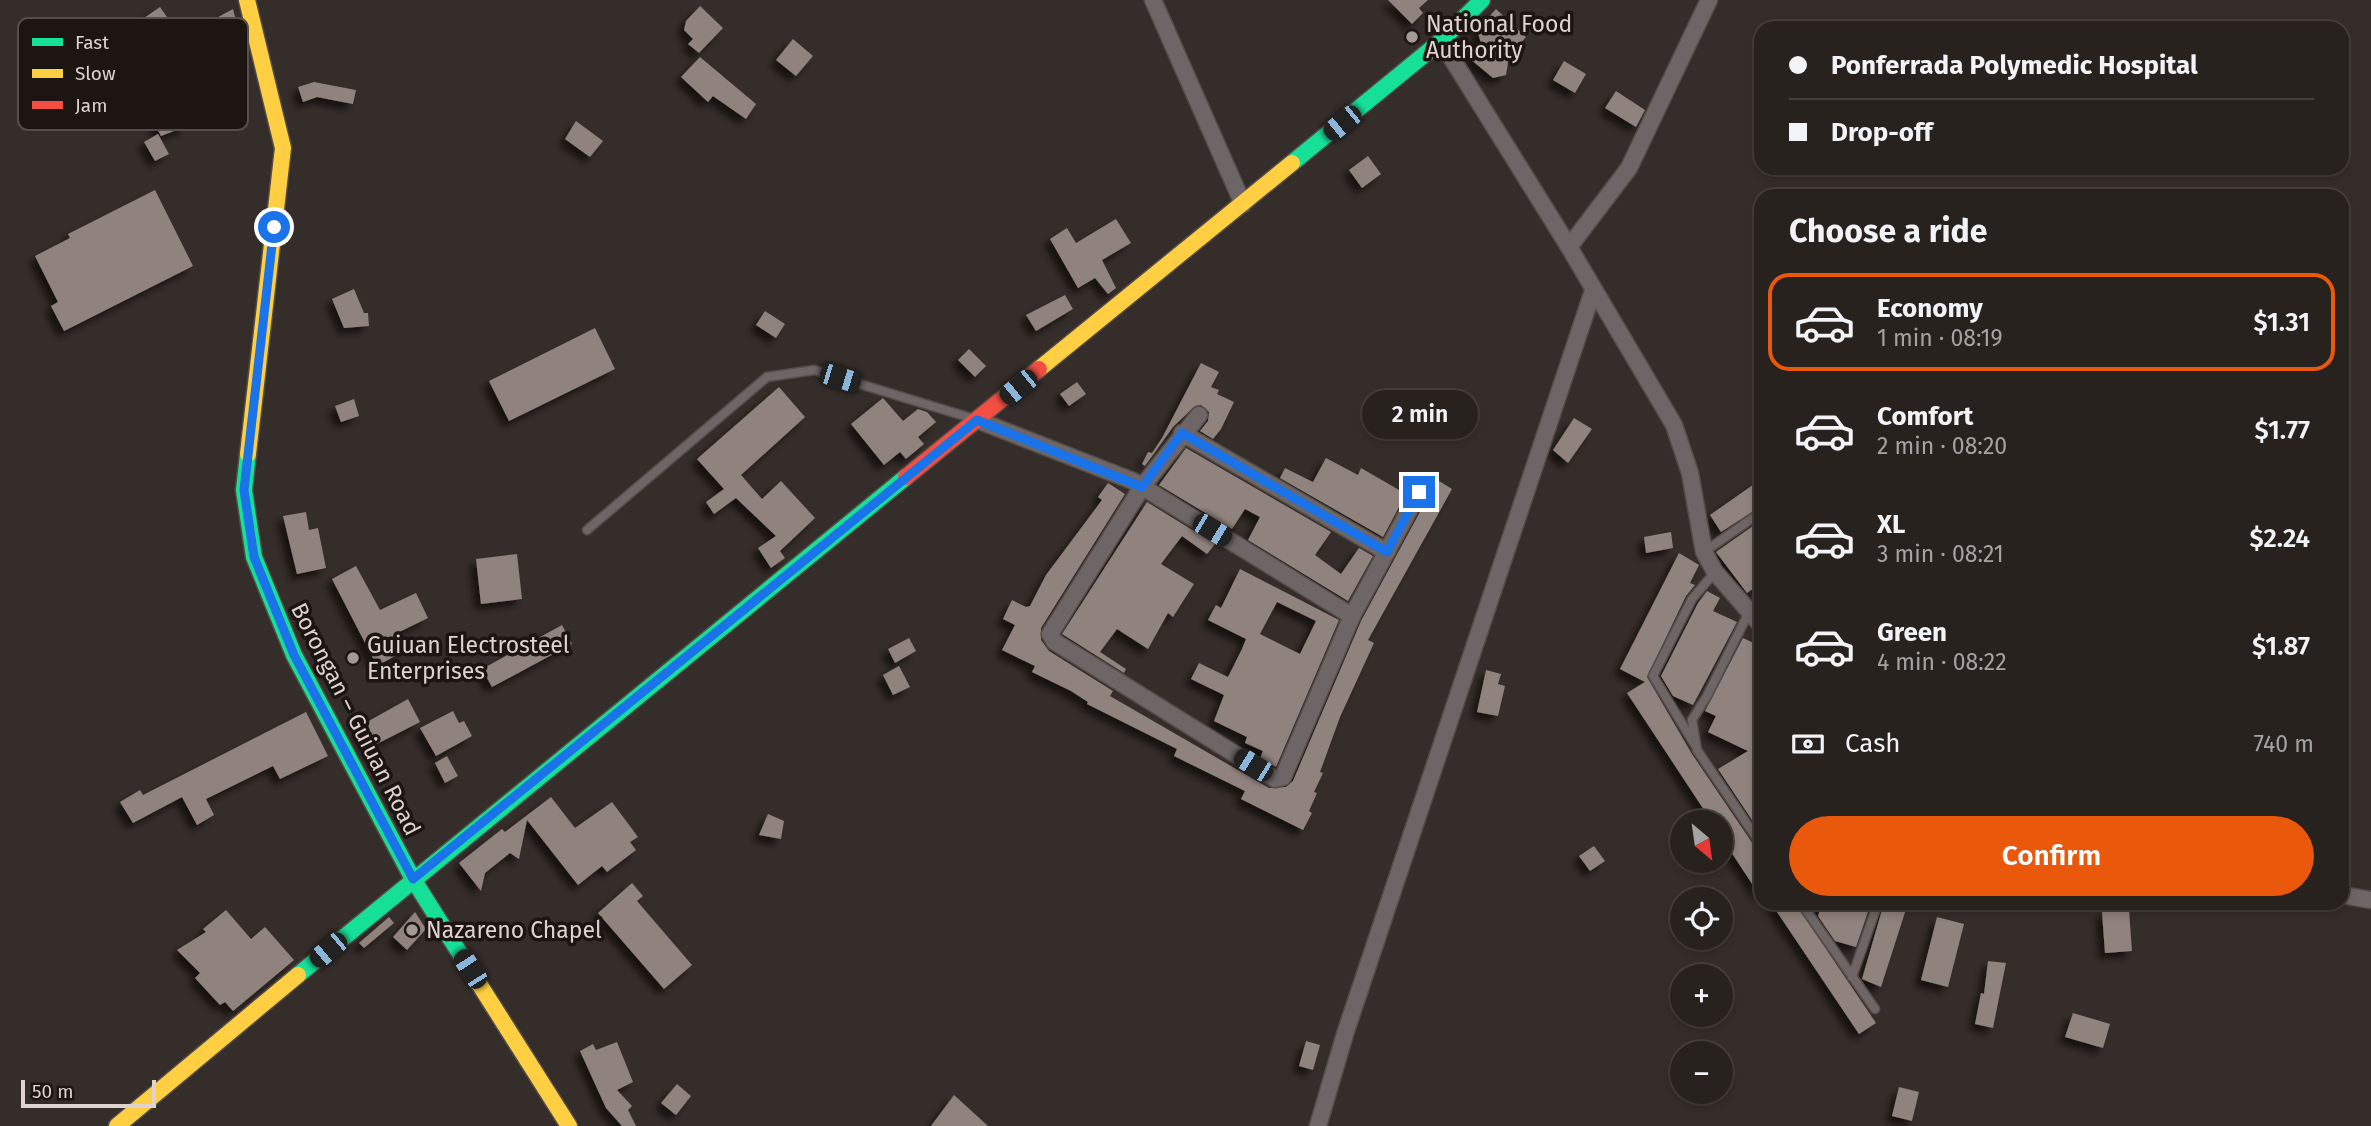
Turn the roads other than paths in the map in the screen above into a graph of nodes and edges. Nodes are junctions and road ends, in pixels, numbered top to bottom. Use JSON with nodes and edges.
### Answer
{"nodes":[{"id":1,"x":247,"y":0,"type":"edge"},
{"id":2,"x":1153,"y":0,"type":"edge"},
{"id":3,"x":1482,"y":0,"type":"edge"},
{"id":4,"x":1709,"y":0,"type":"edge"},
{"id":5,"x":1441,"y":41,"type":"junction"},
{"id":6,"x":1243,"y":204,"type":"junction"},
{"id":7,"x":1569,"y":247,"type":"junction"},
{"id":8,"x":1593,"y":291,"type":"junction"},
{"id":9,"x":1199,"y":415,"type":"dead end"},
{"id":10,"x":977,"y":420,"type":"junction"},
{"id":11,"x":1182,"y":433,"type":"junction"},
{"id":12,"x":1142,"y":487,"type":"junction"},
{"id":13,"x":1419,"y":492,"type":"dead end"},
{"id":14,"x":1754,"y":517,"type":"edge"},
{"id":15,"x":587,"y":530,"type":"dead end"},
{"id":16,"x":1387,"y":552,"type":"junction"},
{"id":17,"x":1704,"y":552,"type":"junction"},
{"id":18,"x":1715,"y":572,"type":"junction"},
{"id":19,"x":1754,"y":610,"type":"edge"},
{"id":20,"x":1352,"y":616,"type":"junction"},
{"id":21,"x":1754,"y":618,"type":"edge"},
{"id":22,"x":1698,"y":750,"type":"junction"},
{"id":23,"x":1754,"y":835,"type":"edge"},
{"id":24,"x":413,"y":879,"type":"junction"},
{"id":25,"x":2349,"y":896,"type":"edge"},
{"id":26,"x":2371,"y":900,"type":"edge"},
{"id":27,"x":1806,"y":910,"type":"edge"},
{"id":28,"x":1810,"y":910,"type":"edge"},
{"id":29,"x":1876,"y":910,"type":"edge"},
{"id":30,"x":1809,"y":915,"type":"junction"},
{"id":31,"x":1852,"y":978,"type":"junction"},
{"id":32,"x":1875,"y":1009,"type":"dead end"},
{"id":33,"x":117,"y":1126,"type":"edge"},
{"id":34,"x":569,"y":1126,"type":"edge"},
{"id":35,"x":1318,"y":1126,"type":"edge"}],
"edges":[{"from":1,"to":24,"type":"street","name":"Borongan – Guiuan Road"},
{"from":2,"to":6,"type":"street"},
{"from":3,"to":5,"type":"street"},
{"from":4,"to":7,"type":"street"},
{"from":5,"to":6,"type":"street"},
{"from":5,"to":7,"type":"street"},
{"from":6,"to":10,"type":"street"},
{"from":7,"to":8,"type":"street"},
{"from":8,"to":17,"type":"street"},
{"from":8,"to":35,"type":"street"},
{"from":9,"to":11,"type":"street"},
{"from":10,"to":12,"type":"street"},
{"from":10,"to":15,"type":"lane"},
{"from":10,"to":24,"type":"street"},
{"from":11,"to":12,"type":"street"},
{"from":11,"to":16,"type":"street"},
{"from":12,"to":20,"type":"street"},
{"from":12,"to":20,"type":"street"},
{"from":13,"to":16,"type":"street"},
{"from":14,"to":17,"type":"lane"},
{"from":16,"to":20,"type":"street"},
{"from":17,"to":18,"type":"street"},
{"from":18,"to":19,"type":"street"},
{"from":18,"to":22,"type":"lane"},
{"from":21,"to":22,"type":"lane"},
{"from":22,"to":23,"type":"lane"},
{"from":24,"to":33,"type":"street"},
{"from":24,"to":34,"type":"street","name":"Borongan – Guiuan Road"},
{"from":25,"to":26,"type":"street"},
{"from":27,"to":30,"type":"lane"},
{"from":28,"to":30,"type":"lane"},
{"from":29,"to":31,"type":"lane"},
{"from":30,"to":31,"type":"lane"},
{"from":31,"to":32,"type":"lane"}]}
